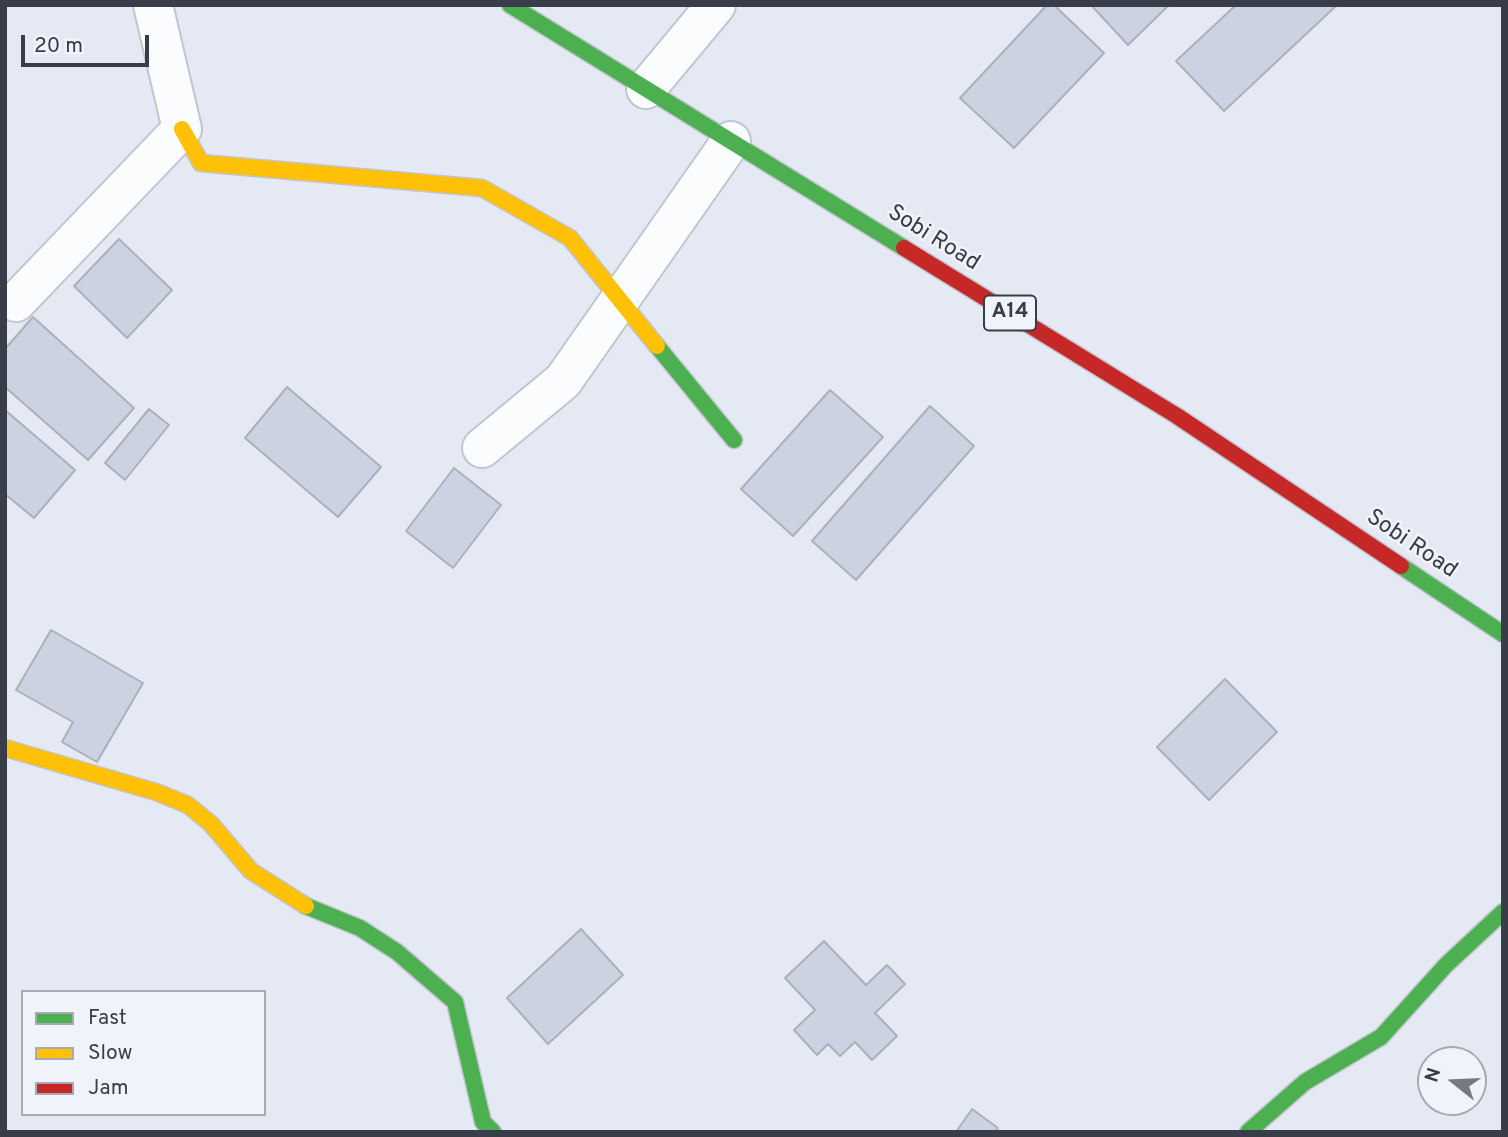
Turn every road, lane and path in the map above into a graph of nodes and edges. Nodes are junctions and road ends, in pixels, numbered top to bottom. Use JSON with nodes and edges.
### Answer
{"nodes":[{"id":1,"x":153,"y":5,"type":"edge"},
{"id":2,"x":510,"y":5,"type":"edge"},
{"id":3,"x":716,"y":5,"type":"edge"},
{"id":4,"x":646,"y":89,"type":"junction"},
{"id":5,"x":182,"y":128,"type":"junction"},
{"id":6,"x":731,"y":141,"type":"junction"},
{"id":7,"x":620,"y":299,"type":"junction"},
{"id":8,"x":16,"y":302,"type":"dead end"},
{"id":9,"x":734,"y":440,"type":"dead end"},
{"id":10,"x":482,"y":448,"type":"dead end"},
{"id":11,"x":1503,"y":634,"type":"edge"},
{"id":12,"x":5,"y":748,"type":"edge"},
{"id":13,"x":1503,"y":912,"type":"edge"},
{"id":14,"x":493,"y":1132,"type":"edge"},
{"id":15,"x":1248,"y":1132,"type":"edge"}],
"edges":[{"from":1,"to":5,"type":"street"},
{"from":2,"to":4,"type":"main road","name":"Sobi Road","number":"A14"},
{"from":3,"to":4,"type":"street"},
{"from":4,"to":6,"type":"main road","name":"Sobi Road","number":"A14"},
{"from":5,"to":7,"type":"main road"},
{"from":5,"to":8,"type":"street"},
{"from":6,"to":7,"type":"street"},
{"from":6,"to":11,"type":"main road","name":"Sobi Road","number":"A14"},
{"from":7,"to":9,"type":"main road"},
{"from":7,"to":10,"type":"street"},
{"from":12,"to":14,"type":"main road"},
{"from":13,"to":15,"type":"main road"}]}
